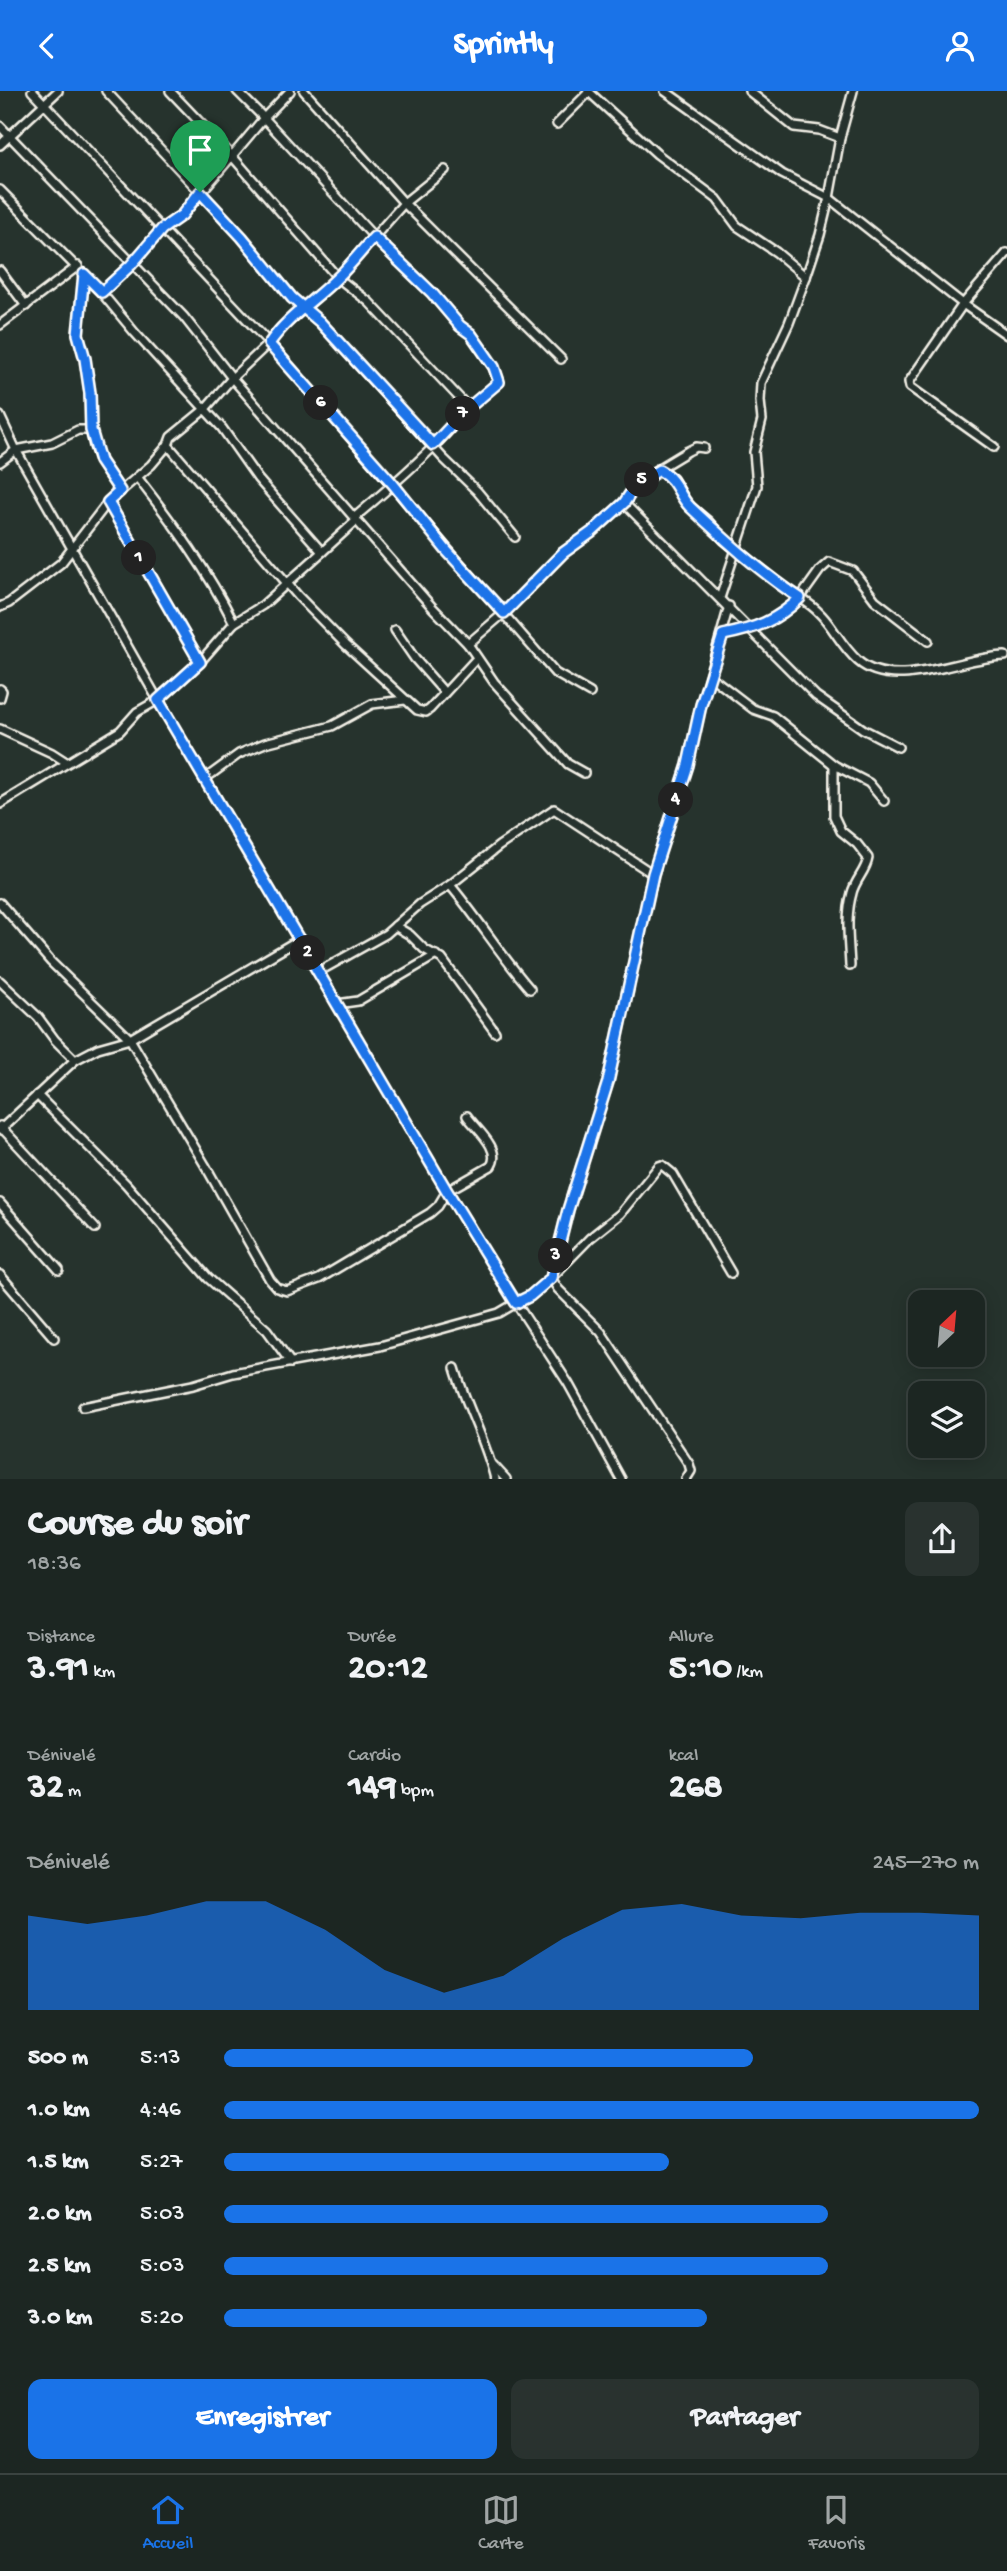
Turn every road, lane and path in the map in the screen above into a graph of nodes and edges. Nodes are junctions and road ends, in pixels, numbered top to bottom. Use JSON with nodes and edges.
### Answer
{"nodes":[{"id":1,"x":32,"y":91,"type":"edge"},
{"id":2,"x":58,"y":91,"type":"edge"},
{"id":3,"x":106,"y":91,"type":"edge"},
{"id":4,"x":170,"y":91,"type":"edge"},
{"id":5,"x":237,"y":91,"type":"edge"},
{"id":6,"x":290,"y":91,"type":"edge"},
{"id":7,"x":304,"y":91,"type":"edge"},
{"id":8,"x":665,"y":91,"type":"edge"},
{"id":9,"x":749,"y":91,"type":"edge"},
{"id":10,"x":853,"y":91,"type":"edge"},
{"id":11,"x":589,"y":92,"type":"edge"},
{"id":12,"x":44,"y":104,"type":"junction"},
{"id":13,"x":264,"y":118,"type":"junction"},
{"id":14,"x":557,"y":124,"type":"dead end"},
{"id":15,"x":0,"y":126,"type":"edge"},
{"id":16,"x":9,"y":136,"type":"junction"},
{"id":17,"x":840,"y":138,"type":"junction"},
{"id":18,"x":0,"y":145,"type":"edge"},
{"id":19,"x":232,"y":156,"type":"junction"},
{"id":20,"x":445,"y":170,"type":"dead end"},
{"id":21,"x":0,"y":190,"type":"edge"},
{"id":22,"x":200,"y":192,"type":"junction"},
{"id":23,"x":829,"y":198,"type":"junction"},
{"id":24,"x":404,"y":203,"type":"junction"},
{"id":25,"x":162,"y":229,"type":"junction"},
{"id":26,"x":374,"y":237,"type":"junction"},
{"id":27,"x":1007,"y":253,"type":"edge"},
{"id":28,"x":131,"y":265,"type":"junction"},
{"id":29,"x":78,"y":267,"type":"junction"},
{"id":30,"x":0,"y":271,"type":"edge"},
{"id":31,"x":84,"y":274,"type":"junction"},
{"id":32,"x":806,"y":277,"type":"junction"},
{"id":33,"x":338,"y":278,"type":"junction"},
{"id":34,"x":102,"y":292,"type":"junction"},
{"id":35,"x":963,"y":303,"type":"junction"},
{"id":36,"x":26,"y":306,"type":"junction"},
{"id":37,"x":302,"y":308,"type":"junction"},
{"id":38,"x":0,"y":325,"type":"edge"},
{"id":39,"x":1007,"y":335,"type":"edge"},
{"id":40,"x":269,"y":344,"type":"junction"},
{"id":41,"x":561,"y":359,"type":"dead end"},
{"id":42,"x":232,"y":378,"type":"junction"},
{"id":43,"x":204,"y":410,"type":"junction"},
{"id":44,"x":466,"y":410,"type":"junction"},
{"id":45,"x":0,"y":416,"type":"edge"},
{"id":46,"x":91,"y":430,"type":"junction"},
{"id":47,"x":168,"y":445,"type":"junction"},
{"id":48,"x":433,"y":445,"type":"junction"},
{"id":49,"x":993,"y":447,"type":"dead end"},
{"id":50,"x":704,"y":448,"type":"dead end"},
{"id":51,"x":16,"y":450,"type":"junction"},
{"id":52,"x":0,"y":462,"type":"edge"},
{"id":53,"x":659,"y":470,"type":"junction"},
{"id":54,"x":137,"y":477,"type":"junction"},
{"id":55,"x":393,"y":484,"type":"junction"},
{"id":56,"x":120,"y":491,"type":"junction"},
{"id":57,"x":108,"y":502,"type":"junction"},
{"id":58,"x":624,"y":503,"type":"junction"},
{"id":59,"x":356,"y":518,"type":"junction"},
{"id":60,"x":515,"y":537,"type":"dead end"},
{"id":61,"x":736,"y":549,"type":"junction"},
{"id":62,"x":73,"y":550,"type":"junction"},
{"id":63,"x":322,"y":552,"type":"junction"},
{"id":64,"x":286,"y":583,"type":"junction"},
{"id":65,"x":720,"y":598,"type":"junction"},
{"id":66,"x":800,"y":598,"type":"junction"},
{"id":67,"x":729,"y":606,"type":"junction"},
{"id":68,"x":0,"y":607,"type":"edge"},
{"id":69,"x":504,"y":613,"type":"junction"},
{"id":70,"x":234,"y":623,"type":"junction"},
{"id":71,"x":395,"y":630,"type":"dead end"},
{"id":72,"x":750,"y":630,"type":"junction"},
{"id":73,"x":723,"y":635,"type":"junction"},
{"id":74,"x":928,"y":641,"type":"dead end"},
{"id":75,"x":468,"y":643,"type":"junction"},
{"id":76,"x":1005,"y":656,"type":"edge"},
{"id":77,"x":477,"y":658,"type":"junction"},
{"id":78,"x":200,"y":662,"type":"junction"},
{"id":79,"x":710,"y":676,"type":"junction"},
{"id":80,"x":0,"y":689,"type":"edge"},
{"id":81,"x":444,"y":692,"type":"junction"},
{"id":82,"x":590,"y":694,"type":"dead end"},
{"id":83,"x":0,"y":698,"type":"edge"},
{"id":84,"x":158,"y":700,"type":"junction"},
{"id":85,"x":405,"y":700,"type":"junction"},
{"id":86,"x":0,"y":729,"type":"edge"},
{"id":87,"x":898,"y":747,"type":"dead end"},
{"id":88,"x":66,"y":762,"type":"junction"},
{"id":89,"x":834,"y":765,"type":"junction"},
{"id":90,"x":584,"y":773,"type":"dead end"},
{"id":91,"x":206,"y":778,"type":"junction"},
{"id":92,"x":884,"y":801,"type":"dead end"},
{"id":93,"x":0,"y":804,"type":"edge"},
{"id":94,"x":653,"y":874,"type":"junction"},
{"id":95,"x":450,"y":885,"type":"junction"},
{"id":96,"x":0,"y":903,"type":"edge"},
{"id":97,"x":395,"y":926,"type":"junction"},
{"id":98,"x":300,"y":939,"type":"junction"},
{"id":99,"x":436,"y":955,"type":"junction"},
{"id":100,"x":849,"y":966,"type":"dead end"},
{"id":101,"x":318,"y":972,"type":"junction"},
{"id":102,"x":0,"y":981,"type":"edge"},
{"id":103,"x":530,"y":989,"type":"dead end"},
{"id":104,"x":337,"y":1004,"type":"junction"},
{"id":105,"x":495,"y":1032,"type":"dead end"},
{"id":106,"x":130,"y":1039,"type":"junction"},
{"id":107,"x":75,"y":1060,"type":"junction"},
{"id":108,"x":37,"y":1095,"type":"junction"},
{"id":109,"x":467,"y":1116,"type":"dead end"},
{"id":110,"x":1,"y":1128,"type":"edge"},
{"id":111,"x":447,"y":1191,"type":"junction"},
{"id":112,"x":1,"y":1208,"type":"edge"},
{"id":113,"x":95,"y":1227,"type":"dead end"},
{"id":114,"x":59,"y":1270,"type":"dead end"},
{"id":115,"x":731,"y":1273,"type":"dead end"},
{"id":116,"x":0,"y":1275,"type":"edge"},
{"id":117,"x":551,"y":1278,"type":"junction"},
{"id":118,"x":516,"y":1303,"type":"junction"},
{"id":119,"x":54,"y":1338,"type":"dead end"},
{"id":120,"x":291,"y":1363,"type":"junction"},
{"id":121,"x":455,"y":1368,"type":"dead end"},
{"id":122,"x":83,"y":1407,"type":"dead end"},
{"id":123,"x":492,"y":1465,"type":"junction"},
{"id":124,"x":495,"y":1479,"type":"edge"},
{"id":125,"x":506,"y":1479,"type":"edge"},
{"id":126,"x":621,"y":1479,"type":"edge"},
{"id":127,"x":686,"y":1479,"type":"edge"}],
"edges":[{"from":1,"to":12,"type":"street"},
{"from":2,"to":12,"type":"street"},
{"from":3,"to":22,"type":"street"},
{"from":4,"to":19,"type":"street"},
{"from":5,"to":13,"type":"street"},
{"from":6,"to":13,"type":"street"},
{"from":7,"to":24,"type":"street"},
{"from":8,"to":23,"type":"street"},
{"from":9,"to":17,"type":"street"},
{"from":10,"to":17,"type":"street"},
{"from":11,"to":14,"type":"street"},
{"from":11,"to":32,"type":"street"},
{"from":12,"to":16,"type":"street"},
{"from":12,"to":25,"type":"street"},
{"from":13,"to":19,"type":"street"},
{"from":13,"to":26,"type":"street"},
{"from":15,"to":16,"type":"street"},
{"from":16,"to":18,"type":"street"},
{"from":16,"to":28,"type":"street"},
{"from":17,"to":23,"type":"street"},
{"from":19,"to":22,"type":"street"},
{"from":19,"to":33,"type":"street"},
{"from":20,"to":24,"type":"street"},
{"from":21,"to":29,"type":"street"},
{"from":22,"to":25,"type":"street"},
{"from":22,"to":37,"type":"street"},
{"from":23,"to":32,"type":"street"},
{"from":23,"to":35,"type":"street"},
{"from":24,"to":26,"type":"street"},
{"from":24,"to":41,"type":"street"},
{"from":25,"to":28,"type":"street"},
{"from":25,"to":40,"type":"street"},
{"from":26,"to":33,"type":"street"},
{"from":26,"to":44,"type":"street"},
{"from":27,"to":35,"type":"street"},
{"from":28,"to":34,"type":"street"},
{"from":28,"to":42,"type":"street"},
{"from":29,"to":31,"type":"street"},
{"from":29,"to":36,"type":"street"},
{"from":30,"to":36,"type":"street"},
{"from":31,"to":34,"type":"street"},
{"from":31,"to":46,"type":"street"},
{"from":32,"to":61,"type":"street"},
{"from":33,"to":37,"type":"street"},
{"from":33,"to":44,"type":"street"},
{"from":34,"to":43,"type":"street"},
{"from":35,"to":39,"type":"street"},
{"from":35,"to":49,"type":"street"},
{"from":36,"to":38,"type":"street"},
{"from":37,"to":40,"type":"street"},
{"from":37,"to":48,"type":"street"},
{"from":40,"to":42,"type":"street"},
{"from":40,"to":55,"type":"street"},
{"from":42,"to":43,"type":"street"},
{"from":42,"to":59,"type":"street"},
{"from":43,"to":47,"type":"street"},
{"from":43,"to":63,"type":"street"},
{"from":44,"to":48,"type":"street"},
{"from":45,"to":51,"type":"street"},
{"from":46,"to":51,"type":"street"},
{"from":46,"to":56,"type":"street"},
{"from":47,"to":54,"type":"street"},
{"from":47,"to":64,"type":"street"},
{"from":48,"to":55,"type":"street"},
{"from":48,"to":60,"type":"street"},
{"from":50,"to":53,"type":"street"},
{"from":51,"to":52,"type":"street"},
{"from":51,"to":62,"type":"street"},
{"from":53,"to":58,"type":"street"},
{"from":53,"to":61,"type":"street"},
{"from":54,"to":56,"type":"street"},
{"from":54,"to":70,"type":"street"},
{"from":55,"to":59,"type":"street"},
{"from":55,"to":69,"type":"street"},
{"from":56,"to":57,"type":"street"},
{"from":57,"to":62,"type":"street"},
{"from":57,"to":78,"type":"street"},
{"from":58,"to":65,"type":"street"},
{"from":58,"to":69,"type":"street"},
{"from":59,"to":63,"type":"street"},
{"from":59,"to":75,"type":"street"},
{"from":61,"to":65,"type":"street"},
{"from":61,"to":66,"type":"street"},
{"from":62,"to":68,"type":"street"},
{"from":62,"to":84,"type":"street"},
{"from":63,"to":64,"type":"street"},
{"from":64,"to":70,"type":"street"},
{"from":64,"to":85,"type":"street"},
{"from":65,"to":67,"type":"street"},
{"from":66,"to":72,"type":"street"},
{"from":66,"to":74,"type":"street"},
{"from":66,"to":76,"type":"street"},
{"from":67,"to":72,"type":"street"},
{"from":67,"to":73,"type":"street"},
{"from":69,"to":75,"type":"street"},
{"from":69,"to":82,"type":"street"},
{"from":70,"to":78,"type":"street"},
{"from":71,"to":81,"type":"street"},
{"from":72,"to":73,"type":"street"},
{"from":72,"to":87,"type":"street"},
{"from":73,"to":79,"type":"street"},
{"from":75,"to":77,"type":"street"},
{"from":77,"to":81,"type":"street"},
{"from":77,"to":90,"type":"street"},
{"from":78,"to":84,"type":"street"},
{"from":79,"to":89,"type":"street"},
{"from":79,"to":94,"type":"street"},
{"from":80,"to":83,"type":"street"},
{"from":81,"to":85,"type":"street"},
{"from":84,"to":88,"type":"street"},
{"from":84,"to":91,"type":"street"},
{"from":85,"to":91,"type":"street"},
{"from":86,"to":88,"type":"street"},
{"from":88,"to":93,"type":"street"},
{"from":89,"to":92,"type":"street"},
{"from":89,"to":100,"type":"street"},
{"from":91,"to":98,"type":"street"},
{"from":94,"to":95,"type":"street"},
{"from":94,"to":117,"type":"street"},
{"from":95,"to":97,"type":"street"},
{"from":95,"to":103,"type":"street"},
{"from":96,"to":106,"type":"street"},
{"from":97,"to":99,"type":"street"},
{"from":97,"to":101,"type":"street"},
{"from":98,"to":101,"type":"street"},
{"from":98,"to":106,"type":"street"},
{"from":99,"to":104,"type":"street"},
{"from":99,"to":105,"type":"street"},
{"from":101,"to":104,"type":"street"},
{"from":102,"to":107,"type":"street"},
{"from":104,"to":111,"type":"street"},
{"from":106,"to":107,"type":"street"},
{"from":106,"to":111,"type":"street"},
{"from":107,"to":108,"type":"street"},
{"from":108,"to":110,"type":"street"},
{"from":108,"to":120,"type":"street"},
{"from":109,"to":111,"type":"street"},
{"from":110,"to":113,"type":"street"},
{"from":111,"to":118,"type":"street"},
{"from":112,"to":114,"type":"street"},
{"from":115,"to":117,"type":"street"},
{"from":116,"to":119,"type":"street"},
{"from":117,"to":118,"type":"street"},
{"from":117,"to":127,"type":"street"},
{"from":118,"to":120,"type":"street"},
{"from":118,"to":126,"type":"street"},
{"from":120,"to":122,"type":"street"},
{"from":121,"to":123,"type":"street"},
{"from":123,"to":124,"type":"street"},
{"from":123,"to":125,"type":"street"}]}
